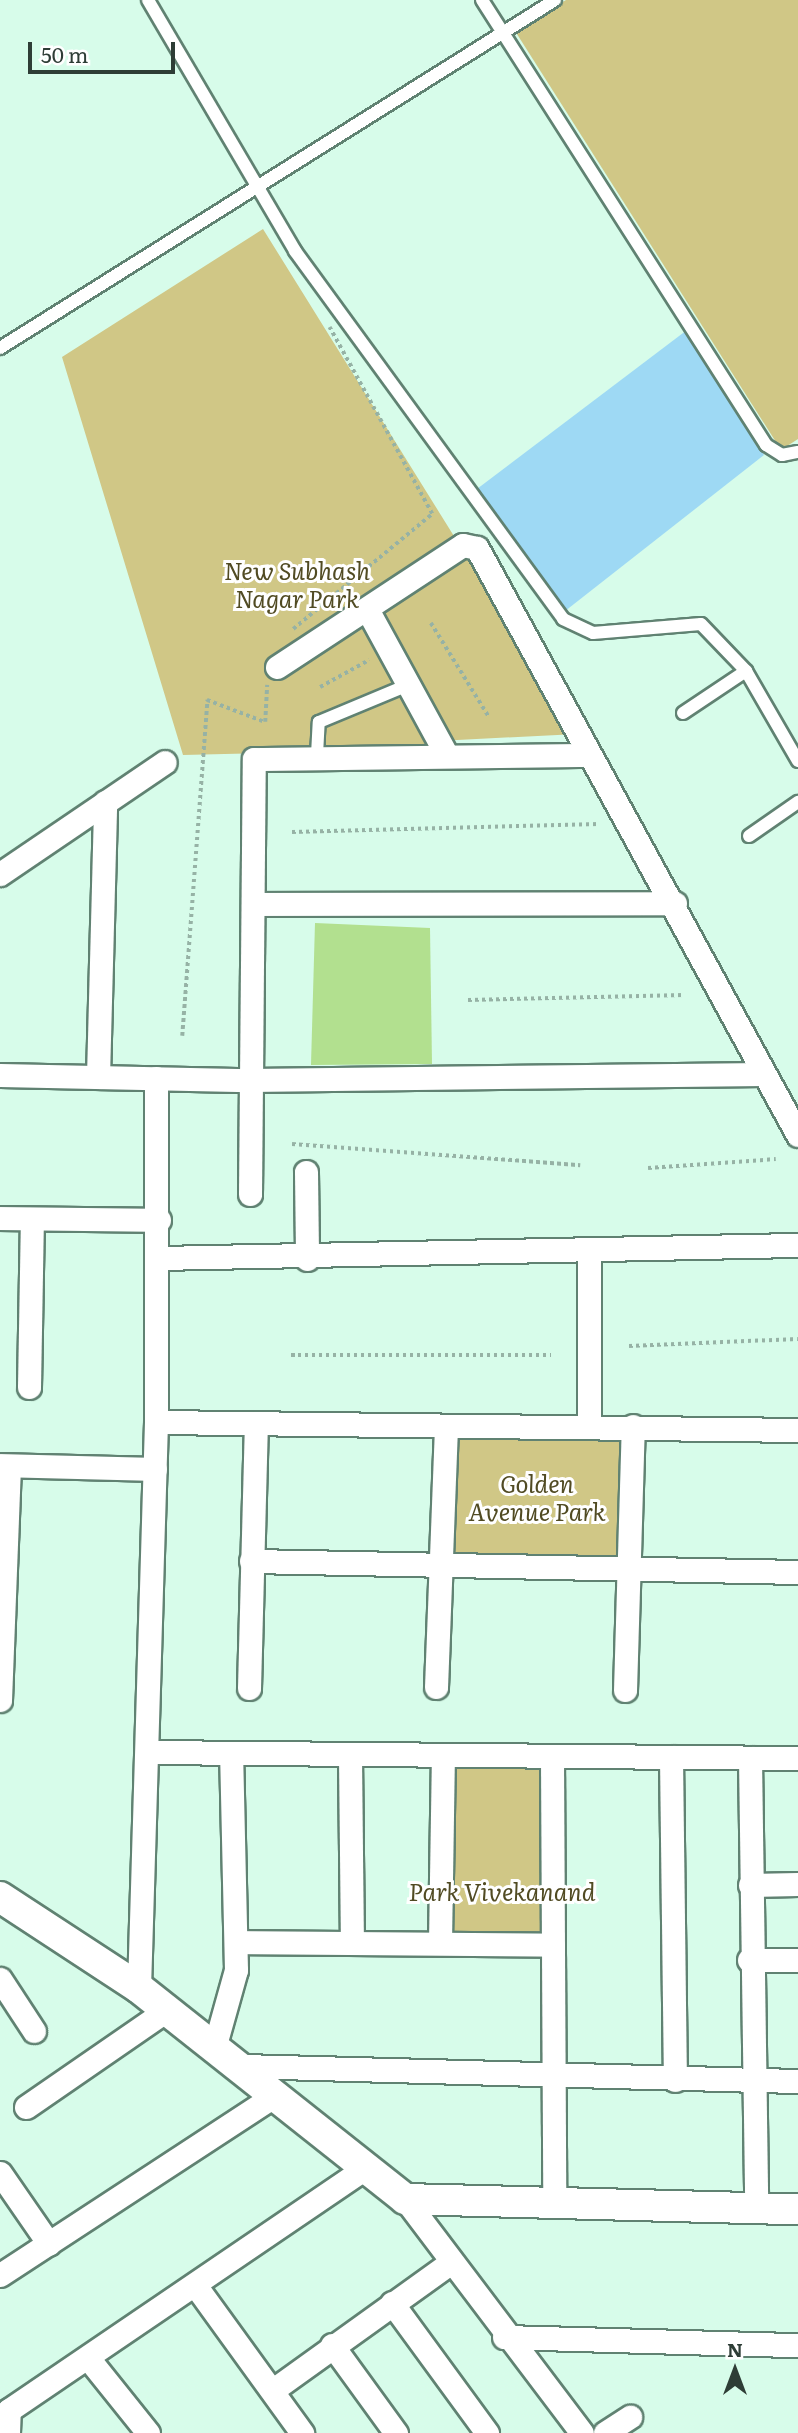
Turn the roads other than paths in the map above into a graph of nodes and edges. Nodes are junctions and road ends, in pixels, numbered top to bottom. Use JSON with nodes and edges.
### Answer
{"nodes":[{"id":1,"x":148,"y":0,"type":"edge"},
{"id":2,"x":482,"y":0,"type":"edge"},
{"id":3,"x":555,"y":0,"type":"edge"},
{"id":4,"x":502,"y":32,"type":"junction"},
{"id":5,"x":256,"y":192,"type":"junction"},
{"id":6,"x":0,"y":348,"type":"edge"},
{"id":7,"x":798,"y":452,"type":"edge"},
{"id":8,"x":367,"y":608,"type":"junction"},
{"id":9,"x":277,"y":667,"type":"dead end"},
{"id":10,"x":746,"y":671,"type":"junction"},
{"id":11,"x":408,"y":685,"type":"junction"},
{"id":12,"x":683,"y":713,"type":"dead end"},
{"id":13,"x":798,"y":732,"type":"edge"},
{"id":14,"x":785,"y":738,"type":"junction"},
{"id":15,"x":317,"y":755,"type":"junction"},
{"id":16,"x":587,"y":755,"type":"junction"},
{"id":17,"x":447,"y":756,"type":"junction"},
{"id":18,"x":798,"y":761,"type":"edge"},
{"id":19,"x":165,"y":762,"type":"dead end"},
{"id":20,"x":106,"y":802,"type":"junction"},
{"id":21,"x":798,"y":802,"type":"edge"},
{"id":22,"x":749,"y":836,"type":"dead end"},
{"id":23,"x":0,"y":874,"type":"edge"},
{"id":24,"x":675,"y":903,"type":"junction"},
{"id":25,"x":254,"y":904,"type":"junction"},
{"id":26,"x":764,"y":1074,"type":"junction"},
{"id":27,"x":0,"y":1075,"type":"edge"},
{"id":28,"x":98,"y":1077,"type":"junction"},
{"id":29,"x":156,"y":1078,"type":"junction"},
{"id":30,"x":249,"y":1080,"type":"junction"},
{"id":31,"x":798,"y":1135,"type":"edge"},
{"id":32,"x":306,"y":1172,"type":"dead end"},
{"id":33,"x":250,"y":1194,"type":"dead end"},
{"id":34,"x":0,"y":1218,"type":"edge"},
{"id":35,"x":32,"y":1219,"type":"junction"},
{"id":36,"x":159,"y":1220,"type":"junction"},
{"id":37,"x":798,"y":1245,"type":"edge"},
{"id":38,"x":589,"y":1254,"type":"junction"},
{"id":39,"x":159,"y":1258,"type":"junction"},
{"id":40,"x":307,"y":1259,"type":"junction"},
{"id":41,"x":29,"y":1387,"type":"dead end"},
{"id":42,"x":156,"y":1422,"type":"junction"},
{"id":43,"x":256,"y":1423,"type":"junction"},
{"id":44,"x":590,"y":1425,"type":"junction"},
{"id":45,"x":446,"y":1426,"type":"junction"},
{"id":46,"x":633,"y":1426,"type":"junction"},
{"id":47,"x":798,"y":1430,"type":"edge"},
{"id":48,"x":5,"y":1465,"type":"edge"},
{"id":49,"x":155,"y":1469,"type":"junction"},
{"id":50,"x":251,"y":1561,"type":"junction"},
{"id":51,"x":440,"y":1563,"type":"junction"},
{"id":52,"x":630,"y":1571,"type":"junction"},
{"id":53,"x":798,"y":1572,"type":"edge"},
{"id":54,"x":436,"y":1687,"type":"dead end"},
{"id":55,"x":248,"y":1688,"type":"dead end"},
{"id":56,"x":625,"y":1690,"type":"dead end"},
{"id":57,"x":0,"y":1700,"type":"edge"},
{"id":58,"x":147,"y":1752,"type":"junction"},
{"id":59,"x":231,"y":1755,"type":"junction"},
{"id":60,"x":350,"y":1757,"type":"junction"},
{"id":61,"x":443,"y":1757,"type":"junction"},
{"id":62,"x":552,"y":1757,"type":"junction"},
{"id":63,"x":671,"y":1757,"type":"junction"},
{"id":64,"x":750,"y":1758,"type":"junction"},
{"id":65,"x":798,"y":1758,"type":"edge"},
{"id":66,"x":798,"y":1884,"type":"edge"},
{"id":67,"x":750,"y":1885,"type":"junction"},
{"id":68,"x":6,"y":1910,"type":"edge"},
{"id":69,"x":352,"y":1940,"type":"junction"},
{"id":70,"x":236,"y":1942,"type":"junction"},
{"id":71,"x":440,"y":1942,"type":"junction"},
{"id":72,"x":553,"y":1945,"type":"junction"},
{"id":73,"x":749,"y":1959,"type":"junction"},
{"id":74,"x":798,"y":1960,"type":"edge"},
{"id":75,"x":0,"y":1979,"type":"edge"},
{"id":76,"x":139,"y":1988,"type":"junction"},
{"id":77,"x":168,"y":2010,"type":"junction"},
{"id":78,"x":34,"y":2031,"type":"dead end"},
{"id":79,"x":215,"y":2045,"type":"junction"},
{"id":80,"x":242,"y":2066,"type":"junction"},
{"id":81,"x":553,"y":2075,"type":"junction"},
{"id":82,"x":676,"y":2080,"type":"junction"},
{"id":83,"x":749,"y":2080,"type":"junction"},
{"id":84,"x":798,"y":2081,"type":"edge"},
{"id":85,"x":277,"y":2094,"type":"junction"},
{"id":86,"x":26,"y":2107,"type":"dead end"},
{"id":87,"x":362,"y":2170,"type":"junction"},
{"id":88,"x":0,"y":2173,"type":"edge"},
{"id":89,"x":405,"y":2199,"type":"junction"},
{"id":90,"x":555,"y":2205,"type":"junction"},
{"id":91,"x":756,"y":2209,"type":"junction"},
{"id":92,"x":798,"y":2209,"type":"edge"},
{"id":93,"x":49,"y":2244,"type":"junction"},
{"id":94,"x":450,"y":2263,"type":"junction"},
{"id":95,"x":0,"y":2275,"type":"edge"},
{"id":96,"x":195,"y":2286,"type":"junction"},
{"id":97,"x":392,"y":2303,"type":"junction"},
{"id":98,"x":504,"y":2337,"type":"junction"},
{"id":99,"x":332,"y":2345,"type":"junction"},
{"id":100,"x":798,"y":2345,"type":"edge"},
{"id":101,"x":88,"y":2358,"type":"junction"},
{"id":102,"x":273,"y":2390,"type":"junction"},
{"id":103,"x":630,"y":2417,"type":"dead end"},
{"id":104,"x":8,"y":2433,"type":"edge"},
{"id":105,"x":148,"y":2433,"type":"edge"},
{"id":106,"x":302,"y":2433,"type":"edge"},
{"id":107,"x":396,"y":2433,"type":"edge"},
{"id":108,"x":488,"y":2433,"type":"edge"},
{"id":109,"x":582,"y":2433,"type":"edge"},
{"id":110,"x":605,"y":2433,"type":"edge"}],
"edges":[{"from":1,"to":5,"type":"lane"},
{"from":2,"to":4,"type":"lane"},
{"from":3,"to":4,"type":"lane"},
{"from":4,"to":5,"type":"lane"},
{"from":4,"to":7,"type":"lane"},
{"from":5,"to":6,"type":"lane"},
{"from":5,"to":10,"type":"lane"},
{"from":8,"to":9,"type":"street"},
{"from":8,"to":11,"type":"street"},
{"from":8,"to":16,"type":"street"},
{"from":10,"to":12,"type":"lane"},
{"from":10,"to":14,"type":"lane"},
{"from":11,"to":15,"type":"lane"},
{"from":11,"to":17,"type":"street"},
{"from":13,"to":14,"type":"lane"},
{"from":14,"to":18,"type":"lane"},
{"from":15,"to":17,"type":"street"},
{"from":15,"to":25,"type":"street"},
{"from":16,"to":17,"type":"street"},
{"from":16,"to":24,"type":"street"},
{"from":19,"to":20,"type":"street"},
{"from":20,"to":23,"type":"street"},
{"from":20,"to":28,"type":"street"},
{"from":21,"to":22,"type":"lane"},
{"from":24,"to":25,"type":"street"},
{"from":24,"to":26,"type":"street"},
{"from":25,"to":30,"type":"street"},
{"from":26,"to":30,"type":"street"},
{"from":26,"to":31,"type":"street"},
{"from":27,"to":28,"type":"street"},
{"from":28,"to":29,"type":"street"},
{"from":29,"to":30,"type":"street"},
{"from":29,"to":36,"type":"street"},
{"from":30,"to":33,"type":"street"},
{"from":32,"to":40,"type":"street"},
{"from":34,"to":35,"type":"street"},
{"from":35,"to":36,"type":"street"},
{"from":35,"to":41,"type":"street"},
{"from":36,"to":39,"type":"street"},
{"from":37,"to":38,"type":"street"},
{"from":38,"to":40,"type":"street"},
{"from":38,"to":44,"type":"street"},
{"from":39,"to":40,"type":"street"},
{"from":39,"to":42,"type":"street"},
{"from":42,"to":43,"type":"street"},
{"from":42,"to":49,"type":"street"},
{"from":43,"to":45,"type":"street"},
{"from":43,"to":50,"type":"street"},
{"from":44,"to":45,"type":"street"},
{"from":44,"to":46,"type":"street"},
{"from":45,"to":51,"type":"street"},
{"from":46,"to":47,"type":"street"},
{"from":46,"to":52,"type":"street"},
{"from":48,"to":49,"type":"street"},
{"from":48,"to":57,"type":"street"},
{"from":49,"to":58,"type":"street"},
{"from":50,"to":51,"type":"street"},
{"from":50,"to":55,"type":"street"},
{"from":51,"to":52,"type":"street"},
{"from":51,"to":54,"type":"street"},
{"from":52,"to":53,"type":"street"},
{"from":52,"to":56,"type":"street"},
{"from":58,"to":59,"type":"street"},
{"from":58,"to":76,"type":"street"},
{"from":59,"to":60,"type":"street"},
{"from":59,"to":70,"type":"street"},
{"from":60,"to":61,"type":"street"},
{"from":60,"to":69,"type":"street"},
{"from":61,"to":62,"type":"street"},
{"from":61,"to":71,"type":"street"},
{"from":62,"to":63,"type":"street"},
{"from":62,"to":72,"type":"street"},
{"from":63,"to":64,"type":"street"},
{"from":63,"to":82,"type":"street"},
{"from":64,"to":65,"type":"street"},
{"from":64,"to":67,"type":"street"},
{"from":66,"to":67,"type":"street"},
{"from":67,"to":73,"type":"street"},
{"from":68,"to":76,"type":"street"},
{"from":69,"to":70,"type":"street"},
{"from":69,"to":71,"type":"street"},
{"from":70,"to":79,"type":"street"},
{"from":71,"to":72,"type":"street"},
{"from":72,"to":81,"type":"street"},
{"from":73,"to":74,"type":"street"},
{"from":73,"to":83,"type":"street"},
{"from":75,"to":78,"type":"street"},
{"from":76,"to":77,"type":"street"},
{"from":77,"to":79,"type":"street"},
{"from":77,"to":86,"type":"street"},
{"from":79,"to":80,"type":"street"},
{"from":80,"to":81,"type":"street"},
{"from":80,"to":85,"type":"street"},
{"from":81,"to":82,"type":"street"},
{"from":81,"to":90,"type":"street"},
{"from":82,"to":83,"type":"street"},
{"from":83,"to":84,"type":"street"},
{"from":83,"to":91,"type":"street"},
{"from":85,"to":87,"type":"street"},
{"from":85,"to":93,"type":"street"},
{"from":87,"to":89,"type":"street"},
{"from":87,"to":96,"type":"street"},
{"from":88,"to":93,"type":"street"},
{"from":89,"to":90,"type":"street"},
{"from":89,"to":94,"type":"street"},
{"from":90,"to":91,"type":"street"},
{"from":91,"to":92,"type":"street"},
{"from":93,"to":95,"type":"street"},
{"from":94,"to":97,"type":"street"},
{"from":94,"to":98,"type":"street"},
{"from":96,"to":101,"type":"street"},
{"from":96,"to":102,"type":"street"},
{"from":97,"to":99,"type":"street"},
{"from":97,"to":108,"type":"street"},
{"from":98,"to":100,"type":"street"},
{"from":98,"to":109,"type":"street"},
{"from":99,"to":102,"type":"street"},
{"from":99,"to":107,"type":"street"},
{"from":101,"to":104,"type":"street"},
{"from":101,"to":105,"type":"street"},
{"from":102,"to":106,"type":"street"},
{"from":103,"to":110,"type":"street"}]}
